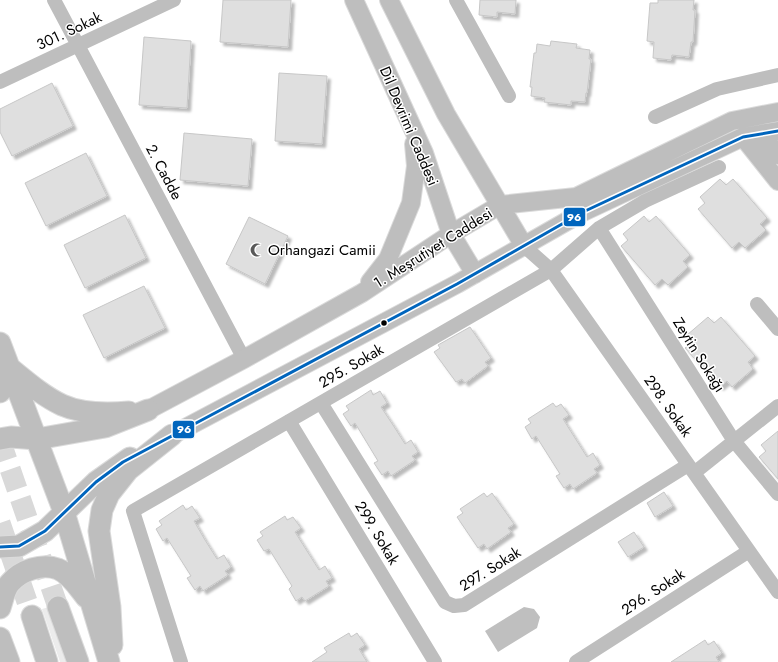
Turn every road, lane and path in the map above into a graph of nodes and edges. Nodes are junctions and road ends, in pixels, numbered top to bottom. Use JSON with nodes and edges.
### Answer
{"nodes":[{"id":1,"x":54,"y":0,"type":"edge"},
{"id":2,"x":174,"y":0,"type":"edge"},
{"id":3,"x":354,"y":0,"type":"edge"},
{"id":4,"x":389,"y":0,"type":"edge"},
{"id":5,"x":456,"y":0,"type":"edge"},
{"id":6,"x":78,"y":45,"type":"junction"},
{"id":7,"x":778,"y":75,"type":"edge"},
{"id":8,"x":0,"y":82,"type":"edge"},
{"id":9,"x":509,"y":96,"type":"dead end"},
{"id":10,"x":778,"y":112,"type":"edge"},
{"id":11,"x":655,"y":116,"type":"dead end"},
{"id":12,"x":413,"y":129,"type":"junction"},
{"id":13,"x":770,"y":133,"type":"edge"},
{"id":14,"x":743,"y":137,"type":"junction"},
{"id":15,"x":778,"y":155,"type":"edge"},
{"id":16,"x":719,"y":167,"type":"dead end"},
{"id":17,"x":778,"y":181,"type":"edge"},
{"id":18,"x":500,"y":205,"type":"junction"},
{"id":19,"x":599,"y":228,"type":"junction"},
{"id":20,"x":451,"y":234,"type":"junction"},
{"id":21,"x":524,"y":246,"type":"junction"},
{"id":22,"x":551,"y":270,"type":"junction"},
{"id":23,"x":475,"y":274,"type":"junction"},
{"id":24,"x":362,"y":293,"type":"junction"},
{"id":25,"x":757,"y":304,"type":"dead end"},
{"id":26,"x":778,"y":329,"type":"edge"},
{"id":27,"x":5,"y":354,"type":"edge"},
{"id":28,"x":244,"y":360,"type":"junction"},
{"id":29,"x":0,"y":392,"type":"edge"},
{"id":30,"x":321,"y":403,"type":"junction"},
{"id":31,"x":778,"y":406,"type":"edge"},
{"id":32,"x":148,"y":410,"type":"junction"},
{"id":33,"x":289,"y":421,"type":"junction"},
{"id":34,"x":172,"y":435,"type":"junction"},
{"id":35,"x":0,"y":439,"type":"edge"},
{"id":36,"x":37,"y":439,"type":"junction"},
{"id":37,"x":734,"y":441,"type":"junction"},
{"id":38,"x":691,"y":469,"type":"junction"},
{"id":39,"x":778,"y":494,"type":"edge"},
{"id":40,"x":64,"y":512,"type":"junction"},
{"id":41,"x":0,"y":548,"type":"edge"},
{"id":42,"x":749,"y":551,"type":"junction"},
{"id":43,"x":778,"y":592,"type":"edge"},
{"id":44,"x":92,"y":606,"type":"junction"},
{"id":45,"x":58,"y":607,"type":"tunnel mouth"},
{"id":46,"x":0,"y":608,"type":"edge"},
{"id":47,"x":32,"y":616,"type":"tunnel mouth"},
{"id":48,"x":0,"y":638,"type":"edge"},
{"id":49,"x":9,"y":662,"type":"edge"},
{"id":50,"x":47,"y":662,"type":"edge"},
{"id":51,"x":78,"y":662,"type":"edge"},
{"id":52,"x":111,"y":662,"type":"edge"},
{"id":53,"x":181,"y":662,"type":"edge"},
{"id":54,"x":435,"y":662,"type":"edge"},
{"id":55,"x":576,"y":662,"type":"edge"}],
"edges":[{"from":1,"to":6,"type":"street","name":"2. Cadde"},
{"from":2,"to":6,"type":"street","name":"301. Sokak"},
{"from":3,"to":12,"type":"main road","name":"Dil Devrimi Caddesi"},
{"from":4,"to":18,"type":"main road"},
{"from":5,"to":9,"type":"street"},
{"from":6,"to":8,"type":"street","name":"301. Sokak"},
{"from":6,"to":28,"type":"street","name":"2. Cadde"},
{"from":7,"to":11,"type":"street"},
{"from":10,"to":18,"type":"main road","name":"1. Meşrutiyet Caddesi"},
{"from":12,"to":20,"type":"main road","name":"Dil Devrimi Caddesi"},
{"from":12,"to":24,"type":"main road"},
{"from":13,"to":14,"type":"main road"},
{"from":13,"to":15,"type":"main road"},
{"from":14,"to":17,"type":"main road"},
{"from":14,"to":21,"type":"main road"},
{"from":16,"to":19,"type":"street","name":"295. Sokak"},
{"from":18,"to":20,"type":"main road","name":"1. Meşrutiyet Caddesi"},
{"from":18,"to":21,"type":"main road"},
{"from":19,"to":22,"type":"street","name":"295. Sokak"},
{"from":19,"to":37,"type":"street","name":"Zeytin Sokağı"},
{"from":20,"to":23,"type":"main road","name":"Dil Devrimi Caddesi"},
{"from":20,"to":24,"type":"main road","name":"1. Meşrutiyet Caddesi"},
{"from":21,"to":22,"type":"street","name":"298. Sokak"},
{"from":21,"to":23,"type":"main road"},
{"from":22,"to":30,"type":"street","name":"295. Sokak"},
{"from":22,"to":38,"type":"street","name":"298. Sokak"},
{"from":23,"to":34,"type":"main road"},
{"from":24,"to":28,"type":"main road","name":"1. Meşrutiyet Caddesi"},
{"from":25,"to":26,"type":"street"},
{"from":27,"to":29,"type":"highway"},
{"from":27,"to":32,"type":"highway"},
{"from":27,"to":36,"type":"highway"},
{"from":28,"to":32,"type":"main road","name":"1. Meşrutiyet Caddesi"},
{"from":30,"to":33,"type":"street","name":"295. Sokak"},
{"from":30,"to":38,"type":"street","name":"297. Sokak"},
{"from":31,"to":37,"type":"street","name":"297. Sokak"},
{"from":32,"to":36,"type":"highway"},
{"from":33,"to":53,"type":"street","name":"295. Sokak"},
{"from":33,"to":54,"type":"street","name":"299. Sokak"},
{"from":34,"to":40,"type":"highway"},
{"from":34,"to":52,"type":"highway"},
{"from":35,"to":36,"type":"highway"},
{"from":36,"to":40,"type":"highway"},
{"from":37,"to":38,"type":"street","name":"297. Sokak"},
{"from":37,"to":39,"type":"street","name":"Zeytin Sokağı"},
{"from":38,"to":42,"type":"street","name":"298. Sokak"},
{"from":40,"to":41,"type":"highway"},
{"from":40,"to":44,"type":"highway"},
{"from":42,"to":43,"type":"street","name":"298. Sokak"},
{"from":42,"to":55,"type":"street","name":"296. Sokak"},
{"from":44,"to":46,"type":"highway"},
{"from":44,"to":52,"type":"highway"},
{"from":45,"to":51,"type":"highway"},
{"from":47,"to":50,"type":"highway"},
{"from":48,"to":49,"type":"highway"}]}
